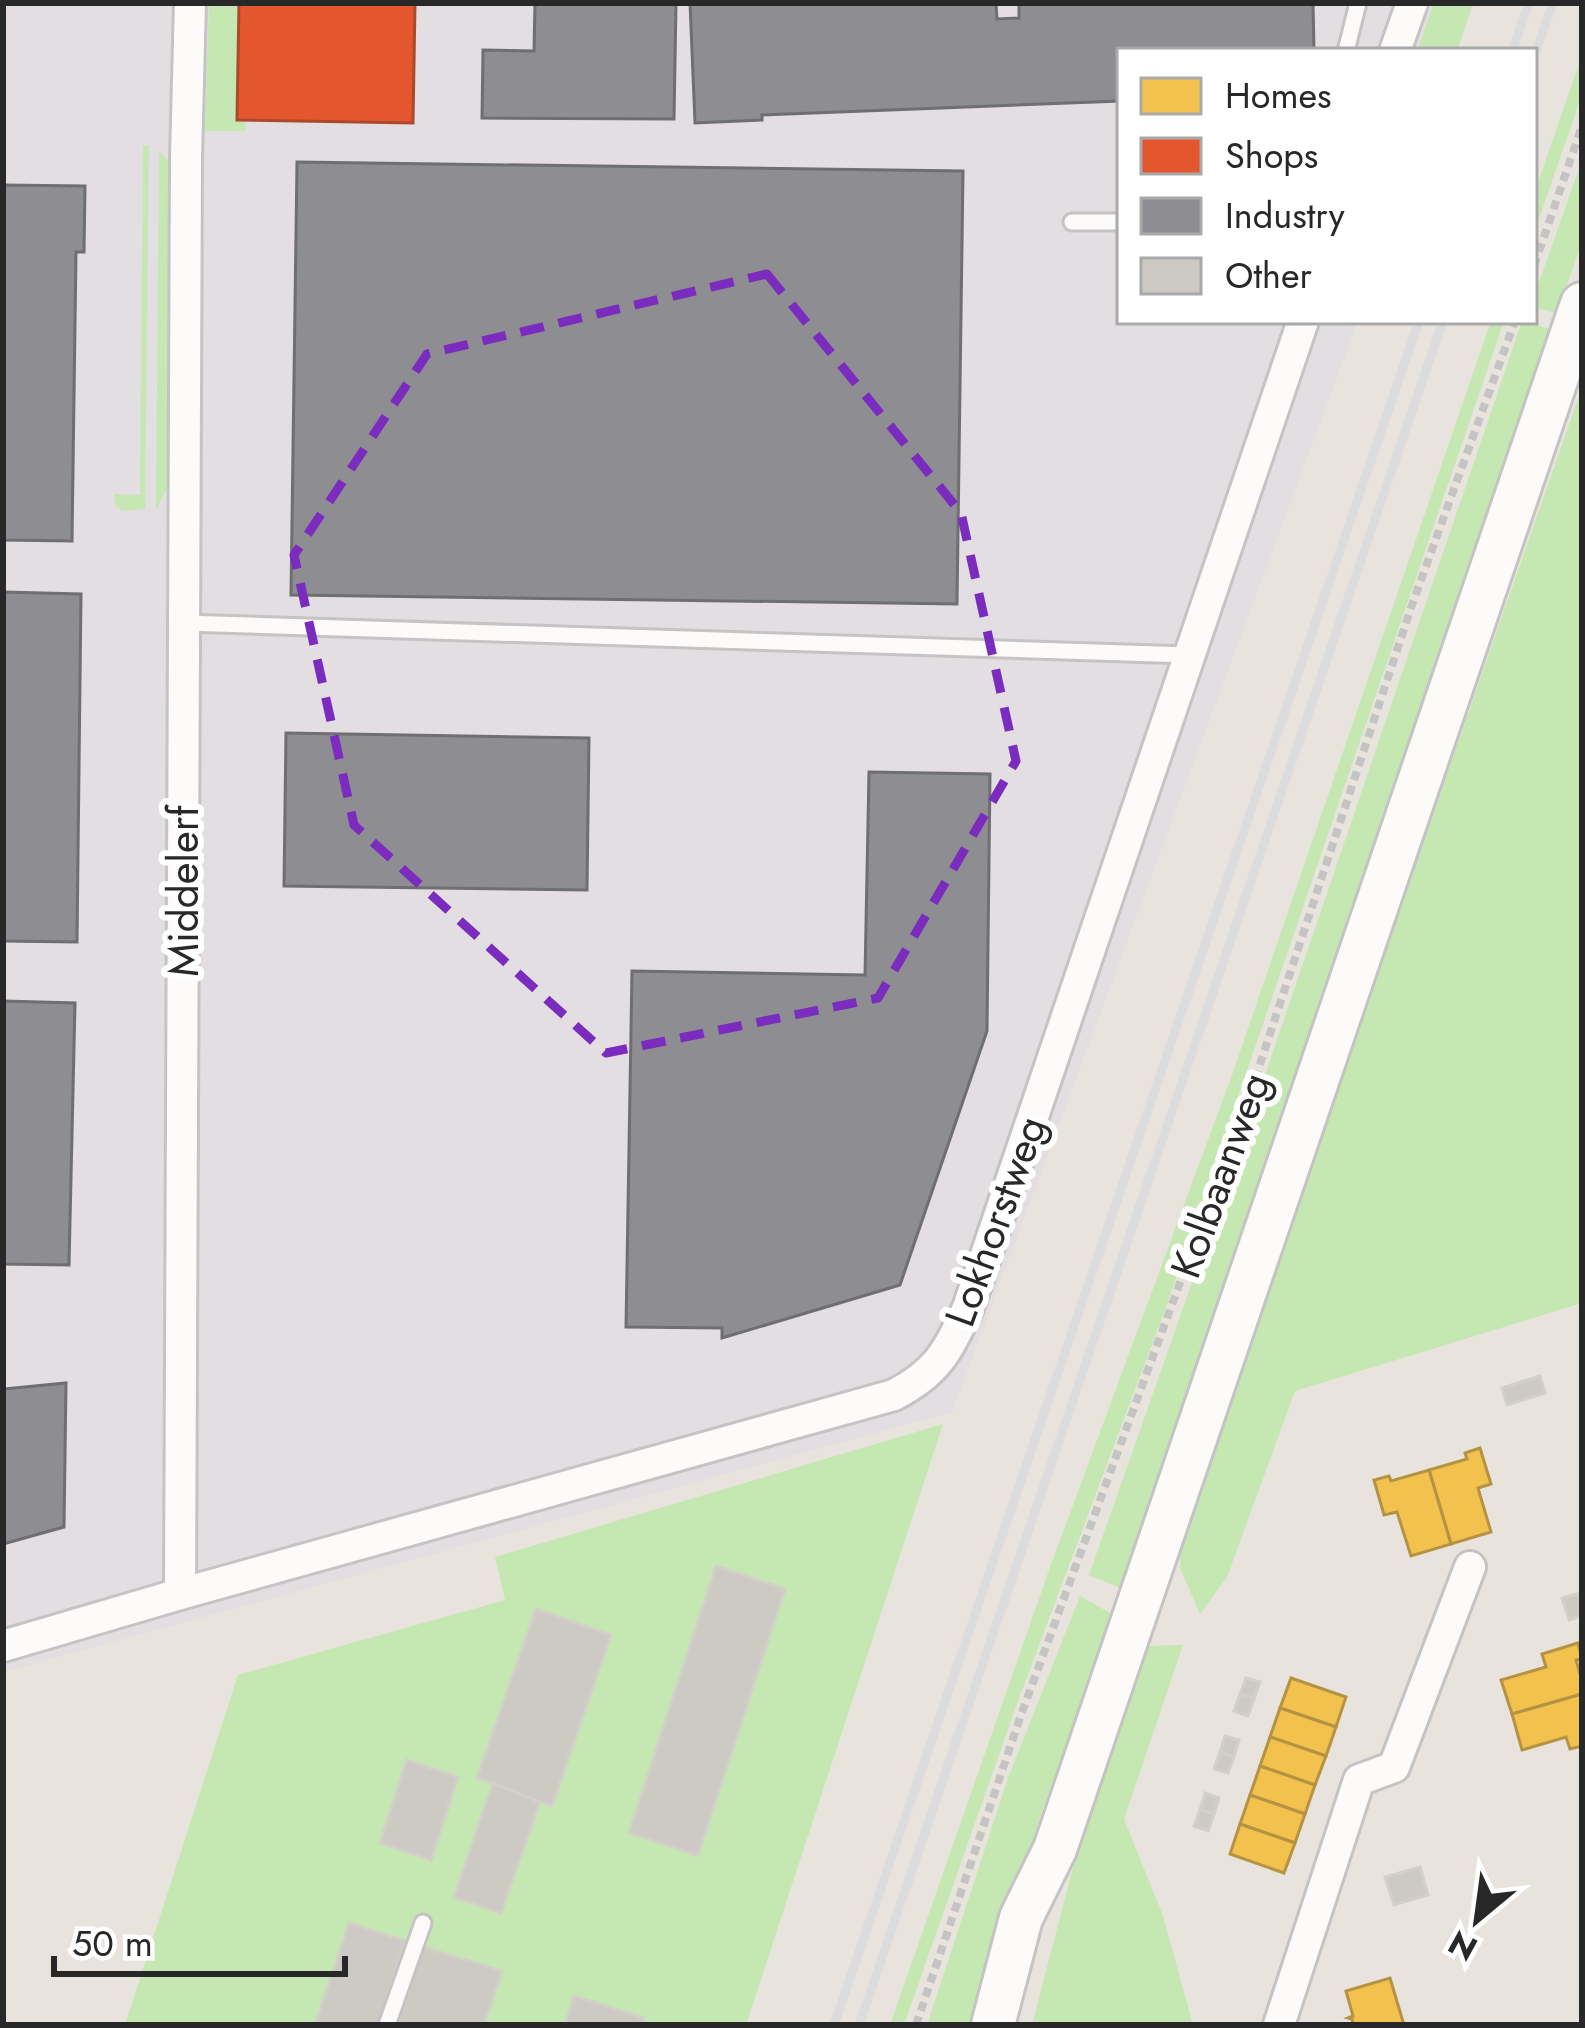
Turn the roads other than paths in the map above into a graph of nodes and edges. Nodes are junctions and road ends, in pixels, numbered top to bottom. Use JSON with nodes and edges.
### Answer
{"nodes":[{"id":1,"x":190,"y":3,"type":"edge"},
{"id":2,"x":1358,"y":3,"type":"edge"},
{"id":3,"x":1412,"y":3,"type":"edge"},
{"id":4,"x":1347,"y":48,"type":"edge"},
{"id":5,"x":1396,"y":48,"type":"edge"},
{"id":6,"x":1072,"y":222,"type":"dead end"},
{"id":7,"x":1117,"y":222,"type":"edge"},
{"id":8,"x":1580,"y":317,"type":"edge"},
{"id":9,"x":1302,"y":324,"type":"edge"},
{"id":10,"x":184,"y":623,"type":"junction"},
{"id":11,"x":1189,"y":655,"type":"junction"},
{"id":12,"x":1470,"y":1567,"type":"dead end"},
{"id":13,"x":180,"y":1594,"type":"junction"},
{"id":14,"x":3,"y":1646,"type":"edge"},
{"id":15,"x":1054,"y":1849,"type":"junction"},
{"id":16,"x":423,"y":1923,"type":"dead end"},
{"id":17,"x":387,"y":2025,"type":"edge"},
{"id":18,"x":993,"y":2025,"type":"edge"},
{"id":19,"x":1023,"y":2025,"type":"edge"},
{"id":20,"x":1279,"y":2025,"type":"edge"}],
"edges":[{"from":1,"to":10,"type":"street","name":"Middelerf"},
{"from":2,"to":4,"type":"lane"},
{"from":3,"to":5,"type":"street"},
{"from":6,"to":7,"type":"lane"},
{"from":8,"to":15,"type":"street","name":"Kolbaanweg"},
{"from":9,"to":11,"type":"street","name":"Lokhorstweg"},
{"from":10,"to":11,"type":"lane"},
{"from":10,"to":13,"type":"street","name":"Middelerf"},
{"from":11,"to":13,"type":"street","name":"Lokhorstweg"},
{"from":12,"to":20,"type":"street"},
{"from":13,"to":14,"type":"street"},
{"from":15,"to":18,"type":"street","name":"Kolbaanweg"},
{"from":15,"to":19,"type":"street","name":"Kolbaanweg"},
{"from":16,"to":17,"type":"lane"}]}
